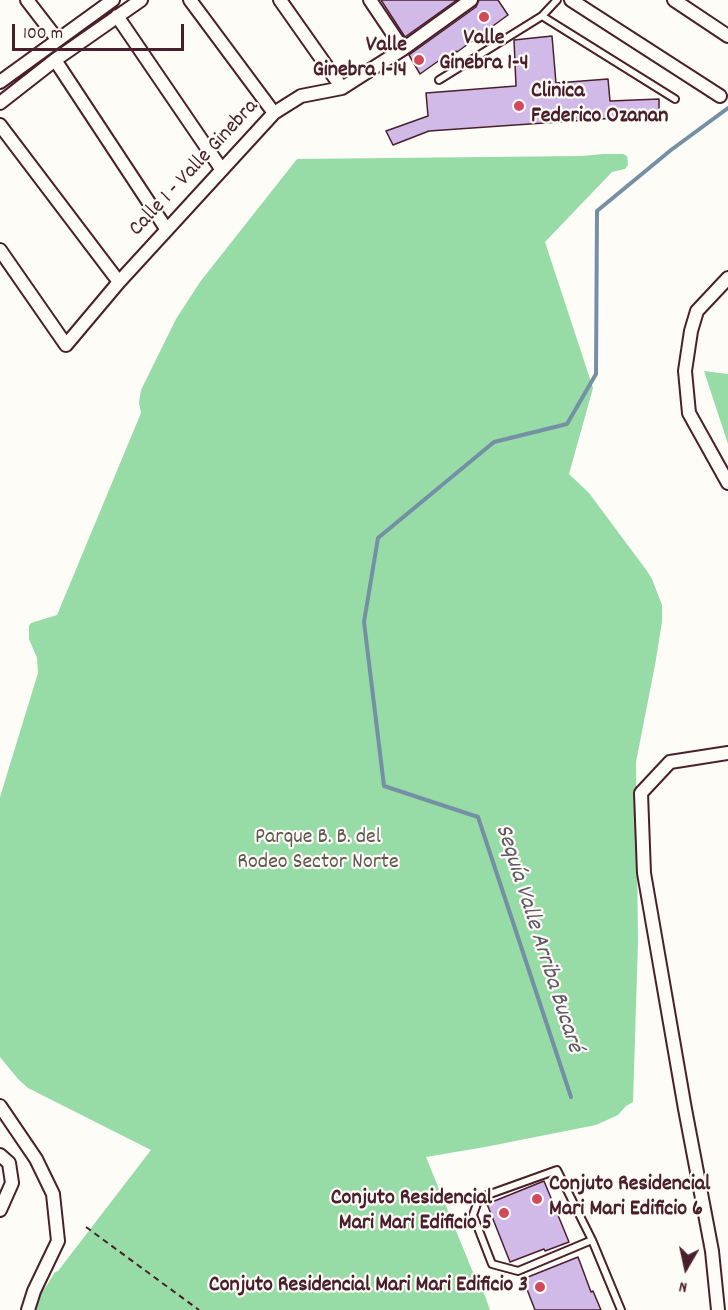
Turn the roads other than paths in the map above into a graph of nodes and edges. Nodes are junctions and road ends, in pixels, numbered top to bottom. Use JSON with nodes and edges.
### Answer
{"nodes":[{"id":1,"x":27,"y":0,"type":"edge"},
{"id":2,"x":113,"y":0,"type":"edge"},
{"id":3,"x":141,"y":0,"type":"edge"},
{"id":4,"x":189,"y":0,"type":"edge"},
{"id":5,"x":280,"y":0,"type":"edge"},
{"id":6,"x":370,"y":0,"type":"edge"},
{"id":7,"x":471,"y":0,"type":"edge"},
{"id":8,"x":557,"y":0,"type":"edge"},
{"id":9,"x":570,"y":0,"type":"edge"},
{"id":10,"x":674,"y":0,"type":"edge"},
{"id":11,"x":117,"y":16,"type":"junction"},
{"id":12,"x":542,"y":16,"type":"junction"},
{"id":13,"x":728,"y":36,"type":"edge"},
{"id":14,"x":57,"y":39,"type":"junction"},
{"id":15,"x":403,"y":49,"type":"junction"},
{"id":16,"x":55,"y":60,"type":"junction"},
{"id":17,"x":439,"y":81,"type":"dead end"},
{"id":18,"x":0,"y":82,"type":"edge"},
{"id":19,"x":342,"y":88,"type":"junction"},
{"id":20,"x":720,"y":96,"type":"dead end"},
{"id":21,"x":675,"y":99,"type":"dead end"},
{"id":22,"x":0,"y":103,"type":"edge"},
{"id":23,"x":274,"y":113,"type":"junction"},
{"id":24,"x":0,"y":124,"type":"edge"},
{"id":25,"x":222,"y":170,"type":"junction"},
{"id":26,"x":167,"y":230,"type":"junction"},
{"id":27,"x":0,"y":250,"type":"edge"},
{"id":28,"x":4,"y":266,"type":"edge"},
{"id":29,"x":728,"y":278,"type":"edge"},
{"id":30,"x":119,"y":282,"type":"junction"},
{"id":31,"x":728,"y":483,"type":"edge"},
{"id":32,"x":728,"y":753,"type":"edge"},
{"id":33,"x":0,"y":1106,"type":"edge"},
{"id":34,"x":0,"y":1155,"type":"edge"},
{"id":35,"x":0,"y":1210,"type":"edge"},
{"id":36,"x":592,"y":1240,"type":"junction"},
{"id":37,"x":28,"y":1310,"type":"edge"},
{"id":38,"x":621,"y":1310,"type":"edge"},
{"id":39,"x":718,"y":1310,"type":"edge"}],
"edges":[{"from":1,"to":14,"type":"street"},
{"from":2,"to":14,"type":"street"},
{"from":3,"to":11,"type":"street"},
{"from":4,"to":23,"type":"street"},
{"from":5,"to":19,"type":"street"},
{"from":6,"to":15,"type":"street"},
{"from":7,"to":15,"type":"street","name":"Calle 1 - Valle Ginebra"},
{"from":8,"to":12,"type":"lane"},
{"from":9,"to":20,"type":"street"},
{"from":10,"to":13,"type":"street"},
{"from":11,"to":16,"type":"street"},
{"from":11,"to":25,"type":"street"},
{"from":12,"to":17,"type":"lane"},
{"from":12,"to":21,"type":"lane"},
{"from":14,"to":18,"type":"street"},
{"from":15,"to":19,"type":"street","name":"Calle 1 - Valle Ginebra"},
{"from":16,"to":22,"type":"street"},
{"from":16,"to":26,"type":"street"},
{"from":19,"to":23,"type":"street","name":"Calle 1 - Valle Ginebra"},
{"from":23,"to":25,"type":"street","name":"Calle 1 - Valle Ginebra"},
{"from":24,"to":30,"type":"street"},
{"from":25,"to":26,"type":"street","name":"Calle 1 - Valle Ginebra"},
{"from":26,"to":30,"type":"street","name":"Calle 1 - Valle Ginebra"},
{"from":27,"to":28,"type":"street"},
{"from":28,"to":30,"type":"street","name":"Calle 1 - Valle Ginebra"},
{"from":29,"to":31,"type":"street"},
{"from":32,"to":39,"type":"street"},
{"from":33,"to":37,"type":"street"},
{"from":34,"to":35,"type":"street"},
{"from":36,"to":36,"type":"lane"},
{"from":36,"to":38,"type":"lane"}]}
